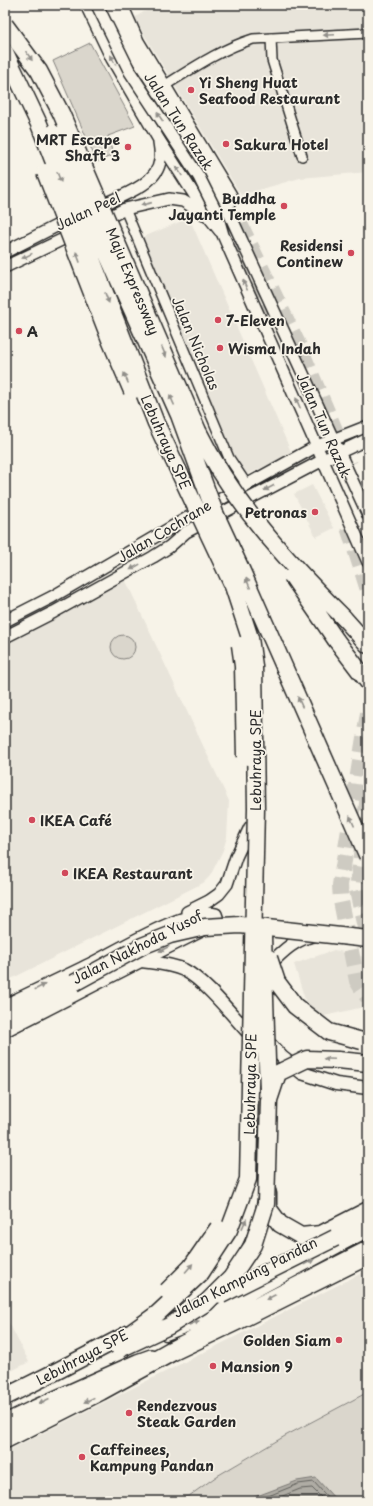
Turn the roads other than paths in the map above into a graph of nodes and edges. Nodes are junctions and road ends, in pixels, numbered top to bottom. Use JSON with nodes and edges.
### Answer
{"nodes":[{"id":1,"x":89,"y":5,"type":"edge"},
{"id":2,"x":110,"y":5,"type":"edge"},
{"id":3,"x":122,"y":5,"type":"edge"},
{"id":4,"x":5,"y":25,"type":"edge"},
{"id":5,"x":368,"y":33,"type":"edge"},
{"id":6,"x":271,"y":38,"type":"junction"},
{"id":7,"x":5,"y":46,"type":"edge"},
{"id":8,"x":5,"y":52,"type":"edge"},
{"id":9,"x":5,"y":75,"type":"edge"},
{"id":10,"x":164,"y":86,"type":"junction"},
{"id":11,"x":159,"y":140,"type":"junction"},
{"id":12,"x":302,"y":156,"type":"dead end"},
{"id":13,"x":125,"y":209,"type":"junction"},
{"id":14,"x":219,"y":210,"type":"junction"},
{"id":15,"x":43,"y":232,"type":"junction"},
{"id":16,"x":49,"y":246,"type":"junction"},
{"id":17,"x":5,"y":252,"type":"edge"},
{"id":18,"x":5,"y":267,"type":"edge"},
{"id":19,"x":368,"y":426,"type":"edge"},
{"id":20,"x":368,"y":439,"type":"edge"},
{"id":21,"x":333,"y":440,"type":"junction"},
{"id":22,"x":317,"y":446,"type":"junction"},
{"id":23,"x":339,"y":452,"type":"junction"},
{"id":24,"x":323,"y":460,"type":"junction"},
{"id":25,"x":247,"y":485,"type":"junction"},
{"id":26,"x":215,"y":513,"type":"junction"},
{"id":27,"x":368,"y":515,"type":"edge"},
{"id":28,"x":266,"y":534,"type":"junction"},
{"id":29,"x":368,"y":562,"type":"edge"},
{"id":30,"x":343,"y":617,"type":"junction"},
{"id":31,"x":5,"y":621,"type":"edge"},
{"id":32,"x":368,"y":634,"type":"edge"},
{"id":33,"x":5,"y":637,"type":"edge"},
{"id":34,"x":368,"y":645,"type":"edge"},
{"id":35,"x":368,"y":682,"type":"edge"},
{"id":36,"x":256,"y":808,"type":"junction"},
{"id":37,"x":250,"y":827,"type":"junction"},
{"id":38,"x":368,"y":857,"type":"edge"},
{"id":39,"x":249,"y":893,"type":"junction"},
{"id":40,"x":238,"y":925,"type":"junction"},
{"id":41,"x":164,"y":926,"type":"junction"},
{"id":42,"x":368,"y":929,"type":"edge"},
{"id":43,"x":368,"y":939,"type":"edge"},
{"id":44,"x":368,"y":944,"type":"edge"},
{"id":45,"x":142,"y":961,"type":"junction"},
{"id":46,"x":91,"y":964,"type":"junction"},
{"id":47,"x":101,"y":983,"type":"junction"},
{"id":48,"x":5,"y":1005,"type":"edge"},
{"id":49,"x":253,"y":1005,"type":"junction"},
{"id":50,"x":5,"y":1019,"type":"edge"},
{"id":51,"x":5,"y":1032,"type":"edge"},
{"id":52,"x":254,"y":1039,"type":"junction"},
{"id":53,"x":368,"y":1042,"type":"edge"},
{"id":54,"x":368,"y":1063,"type":"edge"},
{"id":55,"x":368,"y":1088,"type":"edge"},
{"id":56,"x":368,"y":1210,"type":"edge"},
{"id":57,"x":368,"y":1223,"type":"edge"},
{"id":58,"x":368,"y":1230,"type":"edge"},
{"id":59,"x":368,"y":1246,"type":"edge"},
{"id":60,"x":368,"y":1259,"type":"edge"},
{"id":61,"x":171,"y":1351,"type":"junction"},
{"id":62,"x":64,"y":1366,"type":"junction"},
{"id":63,"x":5,"y":1387,"type":"edge"},
{"id":64,"x":5,"y":1396,"type":"edge"},
{"id":65,"x":5,"y":1401,"type":"edge"},
{"id":66,"x":5,"y":1420,"type":"edge"},
{"id":67,"x":5,"y":1432,"type":"edge"},
{"id":68,"x":5,"y":1443,"type":"edge"}],
"edges":[{"from":11,"to":1,"type":"street","one_way":true},
{"from":14,"to":1,"type":"street","name":"Jalan Tun Razak","one_way":true,"bridge":true},
{"from":2,"to":14,"type":"street","name":"Jalan Tun Razak"},
{"from":3,"to":10,"type":"street"},
{"from":4,"to":28,"type":"highway","name":"Maju Expressway","one_way":true,"bridge":true},
{"from":5,"to":6,"type":"street","one_way":true},
{"from":6,"to":10,"type":"street"},
{"from":6,"to":12,"type":"street"},
{"from":26,"to":7,"type":"highway","name":"Maju Expressway","one_way":true,"bridge":true},
{"from":8,"to":36,"type":"highway","name":"Lebuhraya SPE","one_way":true,"bridge":true},
{"from":39,"to":9,"type":"highway","name":"Lebuhraya SPE","one_way":true,"bridge":true},
{"from":10,"to":14,"type":"street"},
{"from":14,"to":11,"type":"street","one_way":true},
{"from":11,"to":15,"type":"street","name":"Jalan Peel"},
{"from":14,"to":13,"type":"street","name":"Jalan Peel","one_way":true},
{"from":13,"to":16,"type":"street","name":"Jalan Peel"},
{"from":13,"to":25,"type":"street","name":"Jalan Nicholas"},
{"from":14,"to":21,"type":"street","name":"Jalan Tun Razak"},
{"from":22,"to":14,"type":"street","name":"Jalan Tun Razak","one_way":true},
{"from":15,"to":16,"type":"street"},
{"from":15,"to":17,"type":"street","name":"Jalan Peel"},
{"from":16,"to":18,"type":"street","name":"Jalan Peel","one_way":true},
{"from":19,"to":21,"type":"street","name":"Jalan Cochrane"},
{"from":20,"to":23,"type":"street","name":"Jalan Cochrane"},
{"from":21,"to":22,"type":"street","name":"Jalan Cochrane"},
{"from":21,"to":23,"type":"street","name":"Jalan Tun Razak"},
{"from":22,"to":24,"type":"street","name":"Jalan Tun Razak"},
{"from":22,"to":25,"type":"street","name":"Jalan Cochrane"},
{"from":23,"to":24,"type":"street","name":"Jalan Cochrane"},
{"from":23,"to":27,"type":"street","name":"Jalan Tun Razak"},
{"from":24,"to":29,"type":"street","name":"Jalan Tun Razak"},
{"from":24,"to":33,"type":"street","name":"Jalan Cochrane","one_way":true},
{"from":25,"to":31,"type":"street","name":"Jalan Cochrane"},
{"from":26,"to":37,"type":"highway","bridge":true},
{"from":38,"to":26,"type":"highway","one_way":true,"bridge":true},
{"from":28,"to":30,"type":"highway","bridge":true},
{"from":28,"to":35,"type":"highway","bridge":true},
{"from":30,"to":32,"type":"highway"},
{"from":30,"to":34,"type":"highway"},
{"from":36,"to":56,"type":"highway","bridge":true},
{"from":36,"to":64,"type":"highway","name":"Lebuhraya SPE","bridge":true},
{"from":37,"to":39,"type":"highway"},
{"from":37,"to":41,"type":"street"},
{"from":39,"to":49,"type":"highway"},
{"from":39,"to":53,"type":"highway","bridge":true},
{"from":63,"to":39,"type":"highway","name":"Lebuhraya SPE","one_way":true,"bridge":true},
{"from":40,"to":42,"type":"highway","bridge":true},
{"from":40,"to":43,"type":"highway","bridge":true},
{"from":40,"to":50,"type":"highway","bridge":true},
{"from":41,"to":45,"type":"street","name":"Jalan Nakhoda Yusof","one_way":true},
{"from":41,"to":46,"type":"street","name":"Jalan Nakhoda Yusof"},
{"from":44,"to":49,"type":"main road"},
{"from":45,"to":47,"type":"street","name":"Jalan Nakhoda Yusof"},
{"from":45,"to":52,"type":"main road"},
{"from":46,"to":47,"type":"street"},
{"from":48,"to":46,"type":"street","name":"Jalan Nakhoda Yusof","one_way":true},
{"from":47,"to":51,"type":"street","name":"Jalan Nakhoda Yusof"},
{"from":49,"to":52,"type":"main road","name":"Jalan Kampung Pandan"},
{"from":49,"to":55,"type":"main road"},
{"from":62,"to":52,"type":"main road","name":"Jalan Kampung Pandan","one_way":true},
{"from":54,"to":65,"type":"highway","one_way":true,"bridge":true},
{"from":57,"to":64,"type":"highway","bridge":true},
{"from":62,"to":58,"type":"main road","name":"Jalan Kampung Pandan","one_way":true},
{"from":59,"to":61,"type":"main road","name":"Jalan Kampung Pandan","one_way":true},
{"from":60,"to":61,"type":"street","name":"Jalan Kampung Pandan"},
{"from":61,"to":66,"type":"street","name":"Jalan Kampung Pandan","one_way":true},
{"from":61,"to":67,"type":"main road","name":"Jalan Kampung Pandan"},
{"from":61,"to":68,"type":"street","name":"Jalan Kampung Pandan","one_way":true},
{"from":62,"to":64,"type":"main road","name":"Jalan Kampung Pandan"}]}
